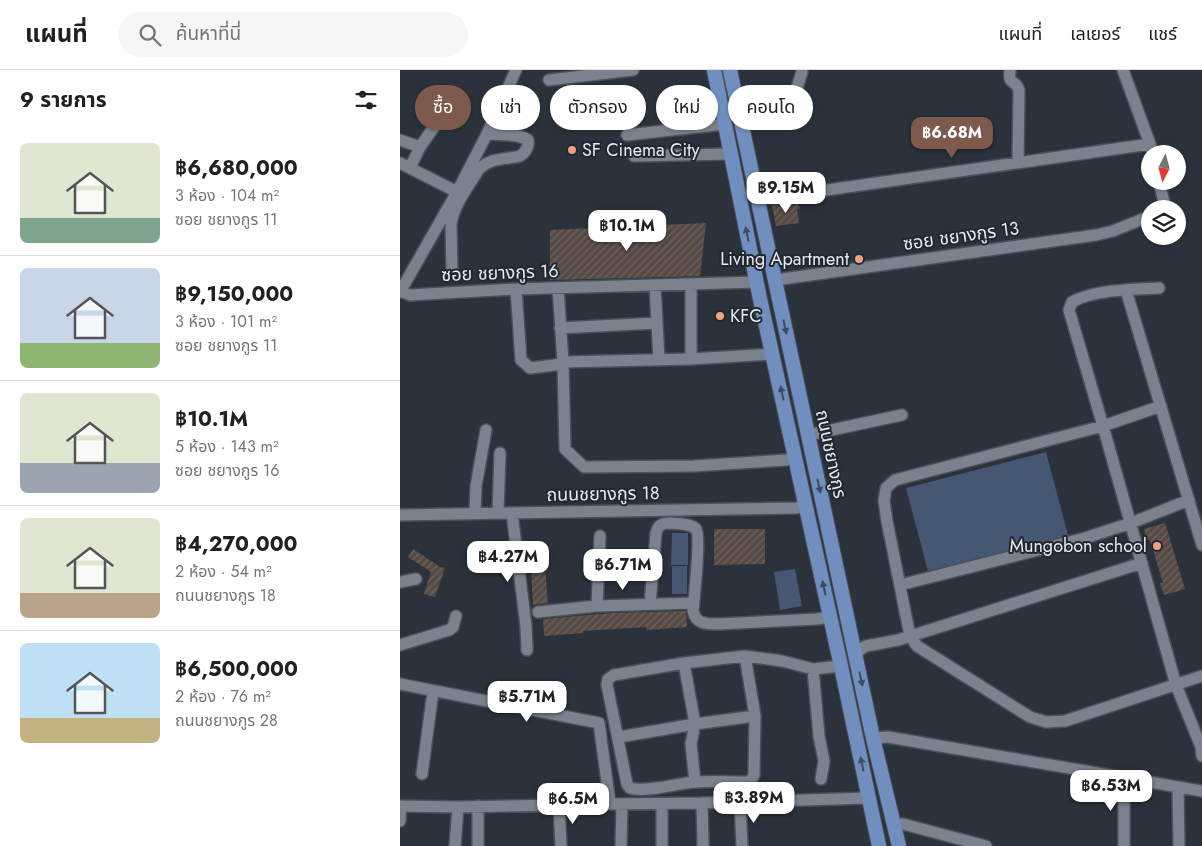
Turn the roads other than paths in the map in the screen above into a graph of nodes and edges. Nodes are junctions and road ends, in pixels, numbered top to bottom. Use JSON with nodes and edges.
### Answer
{"nodes":[{"id":1,"x":516,"y":70,"type":"edge"},
{"id":2,"x":633,"y":70,"type":"edge"},
{"id":3,"x":714,"y":70,"type":"edge"},
{"id":4,"x":730,"y":70,"type":"edge"},
{"id":5,"x":1010,"y":70,"type":"edge"},
{"id":6,"x":1124,"y":70,"type":"edge"},
{"id":7,"x":802,"y":72,"type":"dead end"},
{"id":8,"x":550,"y":80,"type":"dead end"},
{"id":9,"x":733,"y":85,"type":"edge"},
{"id":10,"x":798,"y":85,"type":"edge"},
{"id":11,"x":725,"y":124,"type":"junction"},
{"id":12,"x":432,"y":130,"type":"edge"},
{"id":13,"x":742,"y":130,"type":"edge"},
{"id":14,"x":486,"y":134,"type":"junction"},
{"id":15,"x":627,"y":135,"type":"dead end"},
{"id":16,"x":400,"y":140,"type":"edge"},
{"id":17,"x":1151,"y":145,"type":"edge"},
{"id":18,"x":420,"y":147,"type":"junction"},
{"id":19,"x":1141,"y":150,"type":"edge"},
{"id":20,"x":731,"y":154,"type":"junction"},
{"id":21,"x":634,"y":156,"type":"dead end"},
{"id":22,"x":1018,"y":163,"type":"junction"},
{"id":23,"x":405,"y":166,"type":"edge"},
{"id":24,"x":457,"y":192,"type":"junction"},
{"id":25,"x":757,"y":200,"type":"junction"},
{"id":26,"x":1141,"y":220,"type":"edge"},
{"id":27,"x":452,"y":273,"type":"dead end"},
{"id":28,"x":775,"y":280,"type":"junction"},
{"id":29,"x":757,"y":282,"type":"junction"},
{"id":30,"x":691,"y":284,"type":"junction"},
{"id":31,"x":655,"y":285,"type":"junction"},
{"id":32,"x":558,"y":288,"type":"junction"},
{"id":33,"x":1159,"y":288,"type":"dead end"},
{"id":34,"x":516,"y":289,"type":"junction"},
{"id":35,"x":1126,"y":290,"type":"junction"},
{"id":36,"x":400,"y":291,"type":"edge"},
{"id":37,"x":657,"y":324,"type":"junction"},
{"id":38,"x":560,"y":328,"type":"junction"},
{"id":39,"x":773,"y":354,"type":"junction"},
{"id":40,"x":691,"y":359,"type":"junction"},
{"id":41,"x":659,"y":360,"type":"junction"},
{"id":42,"x":563,"y":362,"type":"junction"},
{"id":43,"x":1161,"y":406,"type":"junction"},
{"id":44,"x":902,"y":416,"type":"dead end"},
{"id":45,"x":1104,"y":426,"type":"junction"},
{"id":46,"x":486,"y":430,"type":"dead end"},
{"id":47,"x":808,"y":435,"type":"junction"},
{"id":48,"x":500,"y":453,"type":"dead end"},
{"id":49,"x":796,"y":458,"type":"junction"},
{"id":50,"x":1189,"y":500,"type":"junction"},
{"id":51,"x":806,"y":506,"type":"junction"},
{"id":52,"x":475,"y":513,"type":"junction"},
{"id":53,"x":498,"y":514,"type":"junction"},
{"id":54,"x":512,"y":514,"type":"junction"},
{"id":55,"x":400,"y":515,"type":"edge"},
{"id":56,"x":1131,"y":523,"type":"junction"},
{"id":57,"x":600,"y":536,"type":"dead end"},
{"id":58,"x":1202,"y":545,"type":"edge"},
{"id":59,"x":1142,"y":563,"type":"junction"},
{"id":60,"x":416,"y":579,"type":"dead end"},
{"id":61,"x":400,"y":582,"type":"edge"},
{"id":62,"x":900,"y":585,"type":"junction"},
{"id":63,"x":693,"y":603,"type":"junction"},
{"id":64,"x":650,"y":604,"type":"junction"},
{"id":65,"x":597,"y":606,"type":"junction"},
{"id":66,"x":538,"y":612,"type":"dead end"},
{"id":67,"x":456,"y":616,"type":"dead end"},
{"id":68,"x":830,"y":617,"type":"junction"},
{"id":69,"x":910,"y":636,"type":"junction"},
{"id":70,"x":400,"y":645,"type":"edge"},
{"id":71,"x":527,"y":650,"type":"dead end"},
{"id":72,"x":855,"y":653,"type":"junction"},
{"id":73,"x":745,"y":656,"type":"junction"},
{"id":74,"x":840,"y":661,"type":"junction"},
{"id":75,"x":684,"y":664,"type":"junction"},
{"id":76,"x":813,"y":669,"type":"junction"},
{"id":77,"x":1202,"y":676,"type":"edge"},
{"id":78,"x":400,"y":684,"type":"edge"},
{"id":79,"x":1176,"y":685,"type":"junction"},
{"id":80,"x":433,"y":691,"type":"junction"},
{"id":81,"x":755,"y":716,"type":"junction"},
{"id":82,"x":694,"y":724,"type":"junction"},
{"id":83,"x":618,"y":737,"type":"junction"},
{"id":84,"x":874,"y":738,"type":"junction"},
{"id":85,"x":1202,"y":750,"type":"edge"},
{"id":86,"x":422,"y":774,"type":"dead end"},
{"id":87,"x":1124,"y":778,"type":"junction"},
{"id":88,"x":821,"y":779,"type":"dead end"},
{"id":89,"x":695,"y":782,"type":"junction"},
{"id":90,"x":1178,"y":787,"type":"junction"},
{"id":91,"x":1202,"y":791,"type":"edge"},
{"id":92,"x":869,"y":798,"type":"junction"},
{"id":93,"x":740,"y":802,"type":"junction"},
{"id":94,"x":702,"y":803,"type":"junction"},
{"id":95,"x":610,"y":804,"type":"junction"},
{"id":96,"x":622,"y":804,"type":"junction"},
{"id":97,"x":662,"y":804,"type":"junction"},
{"id":98,"x":559,"y":805,"type":"junction"},
{"id":99,"x":400,"y":806,"type":"edge"},
{"id":100,"x":478,"y":806,"type":"junction"},
{"id":101,"x":458,"y":807,"type":"junction"},
{"id":102,"x":400,"y":821,"type":"edge"},
{"id":103,"x":894,"y":825,"type":"junction"},
{"id":104,"x":456,"y":846,"type":"edge"},
{"id":105,"x":478,"y":846,"type":"edge"},
{"id":106,"x":561,"y":846,"type":"edge"},
{"id":107,"x":621,"y":846,"type":"edge"},
{"id":108,"x":662,"y":846,"type":"edge"},
{"id":109,"x":703,"y":846,"type":"edge"},
{"id":110,"x":742,"y":846,"type":"edge"},
{"id":111,"x":879,"y":846,"type":"edge"},
{"id":112,"x":899,"y":846,"type":"edge"},
{"id":113,"x":986,"y":846,"type":"edge"},
{"id":114,"x":1124,"y":846,"type":"edge"},
{"id":115,"x":1179,"y":846,"type":"edge"}],
"edges":[{"from":1,"to":14,"type":"street"},
{"from":2,"to":8,"type":"street"},
{"from":3,"to":11,"type":"main road","name":"ถนนชยางกูร"},
{"from":4,"to":9,"type":"main road","name":"ถนนชยางกูร"},
{"from":5,"to":22,"type":"street"},
{"from":6,"to":17,"type":"street"},
{"from":7,"to":10,"type":"street"},
{"from":11,"to":15,"type":"street"},
{"from":11,"to":20,"type":"main road","name":"ถนนชยางกูร"},
{"from":12,"to":18,"type":"street"},
{"from":13,"to":25,"type":"main road","name":"ถนนชยางกูร"},
{"from":14,"to":24,"type":"street"},
{"from":14,"to":27,"type":"street"},
{"from":16,"to":18,"type":"street"},
{"from":18,"to":23,"type":"street"},
{"from":19,"to":22,"type":"street"},
{"from":20,"to":21,"type":"street"},
{"from":29,"to":20,"type":"main road","name":"ถนนชยางกูร","one_way":true},
{"from":22,"to":25,"type":"street"},
{"from":23,"to":24,"type":"street"},
{"from":24,"to":36,"type":"street"},
{"from":25,"to":28,"type":"main road","name":"ถนนชยางกูร"},
{"from":26,"to":28,"type":"street","name":"ซอย ชยางกูร 13"},
{"from":28,"to":29,"type":"main road"},
{"from":28,"to":47,"type":"main road","name":"ถนนชยางกูร","one_way":true},
{"from":29,"to":30,"type":"street","name":"ซอย ชยางกูร 16"},
{"from":29,"to":39,"type":"main road","name":"ถนนชยางกูร"},
{"from":30,"to":31,"type":"street","name":"ซอย ชยางกูร 16"},
{"from":30,"to":40,"type":"street"},
{"from":31,"to":32,"type":"street","name":"ซอย ชยางกูร 16"},
{"from":31,"to":37,"type":"street"},
{"from":32,"to":34,"type":"street","name":"ซอย ชยางกูร 16"},
{"from":32,"to":38,"type":"street"},
{"from":33,"to":35,"type":"street"},
{"from":34,"to":36,"type":"street","name":"ซอย ชยางกูร 16"},
{"from":34,"to":42,"type":"street"},
{"from":35,"to":43,"type":"street"},
{"from":35,"to":45,"type":"street"},
{"from":37,"to":38,"type":"street"},
{"from":37,"to":41,"type":"street"},
{"from":38,"to":42,"type":"street"},
{"from":39,"to":40,"type":"street"},
{"from":49,"to":39,"type":"main road","name":"ถนนชยางกูร","one_way":true},
{"from":40,"to":41,"type":"street"},
{"from":41,"to":42,"type":"street"},
{"from":42,"to":49,"type":"street"},
{"from":43,"to":45,"type":"street"},
{"from":43,"to":50,"type":"street"},
{"from":44,"to":47,"type":"street"},
{"from":45,"to":56,"type":"street"},
{"from":45,"to":62,"type":"street"},
{"from":46,"to":52,"type":"street"},
{"from":47,"to":72,"type":"main road","name":"ถนนชยางกูร","one_way":true},
{"from":48,"to":53,"type":"street"},
{"from":49,"to":51,"type":"main road","name":"ถนนชยางกูร"},
{"from":50,"to":56,"type":"street"},
{"from":50,"to":58,"type":"street"},
{"from":51,"to":54,"type":"street","name":"ถนนชยางกูร 18"},
{"from":68,"to":51,"type":"main road","name":"ถนนชยางกูร","one_way":true},
{"from":52,"to":53,"type":"street","name":"ถนนชยางกูร 18"},
{"from":52,"to":55,"type":"street","name":"ถนนชยางกูร 18"},
{"from":53,"to":54,"type":"street","name":"ถนนชยางกูร 18"},
{"from":54,"to":71,"type":"street"},
{"from":56,"to":59,"type":"street"},
{"from":56,"to":62,"type":"street"},
{"from":57,"to":65,"type":"street"},
{"from":59,"to":69,"type":"street"},
{"from":59,"to":79,"type":"street"},
{"from":60,"to":61,"type":"street"},
{"from":62,"to":69,"type":"street"},
{"from":63,"to":64,"type":"street"},
{"from":63,"to":64,"type":"street"},
{"from":63,"to":68,"type":"street"},
{"from":64,"to":65,"type":"street"},
{"from":65,"to":66,"type":"street"},
{"from":67,"to":70,"type":"street"},
{"from":68,"to":74,"type":"main road","name":"ถนนชยางกูร"},
{"from":69,"to":72,"type":"street"},
{"from":69,"to":79,"type":"street"},
{"from":72,"to":74,"type":"main road"},
{"from":72,"to":84,"type":"main road","name":"ถนนชยางกูร","one_way":true},
{"from":73,"to":75,"type":"street"},
{"from":73,"to":76,"type":"street"},
{"from":73,"to":81,"type":"street"},
{"from":74,"to":76,"type":"street"},
{"from":92,"to":74,"type":"main road","name":"ถนนชยางกูร","one_way":true},
{"from":75,"to":82,"type":"street"},
{"from":75,"to":83,"type":"street"},
{"from":76,"to":88,"type":"street"},
{"from":77,"to":79,"type":"street"},
{"from":78,"to":80,"type":"street"},
{"from":79,"to":85,"type":"street"},
{"from":80,"to":86,"type":"street"},
{"from":80,"to":95,"type":"street"},
{"from":81,"to":82,"type":"street"},
{"from":81,"to":89,"type":"street"},
{"from":82,"to":83,"type":"street"},
{"from":82,"to":89,"type":"street"},
{"from":83,"to":89,"type":"street"},
{"from":84,"to":87,"type":"street"},
{"from":84,"to":103,"type":"main road","name":"ถนนชยางกูร"},
{"from":87,"to":90,"type":"street"},
{"from":87,"to":114,"type":"street"},
{"from":90,"to":91,"type":"street"},
{"from":90,"to":115,"type":"street"},
{"from":92,"to":93,"type":"street"},
{"from":92,"to":111,"type":"main road","name":"ถนนชยางกูร"},
{"from":93,"to":94,"type":"street"},
{"from":93,"to":110,"type":"street"},
{"from":94,"to":97,"type":"street"},
{"from":94,"to":109,"type":"street"},
{"from":95,"to":96,"type":"street"},
{"from":95,"to":98,"type":"street"},
{"from":96,"to":97,"type":"street"},
{"from":96,"to":107,"type":"street"},
{"from":97,"to":108,"type":"street"},
{"from":98,"to":100,"type":"street"},
{"from":98,"to":106,"type":"street"},
{"from":99,"to":101,"type":"street"},
{"from":99,"to":102,"type":"street"},
{"from":100,"to":101,"type":"street"},
{"from":100,"to":105,"type":"street"},
{"from":101,"to":104,"type":"street"},
{"from":103,"to":112,"type":"main road","name":"ถนนชยางกูร"},
{"from":103,"to":113,"type":"street"}]}
